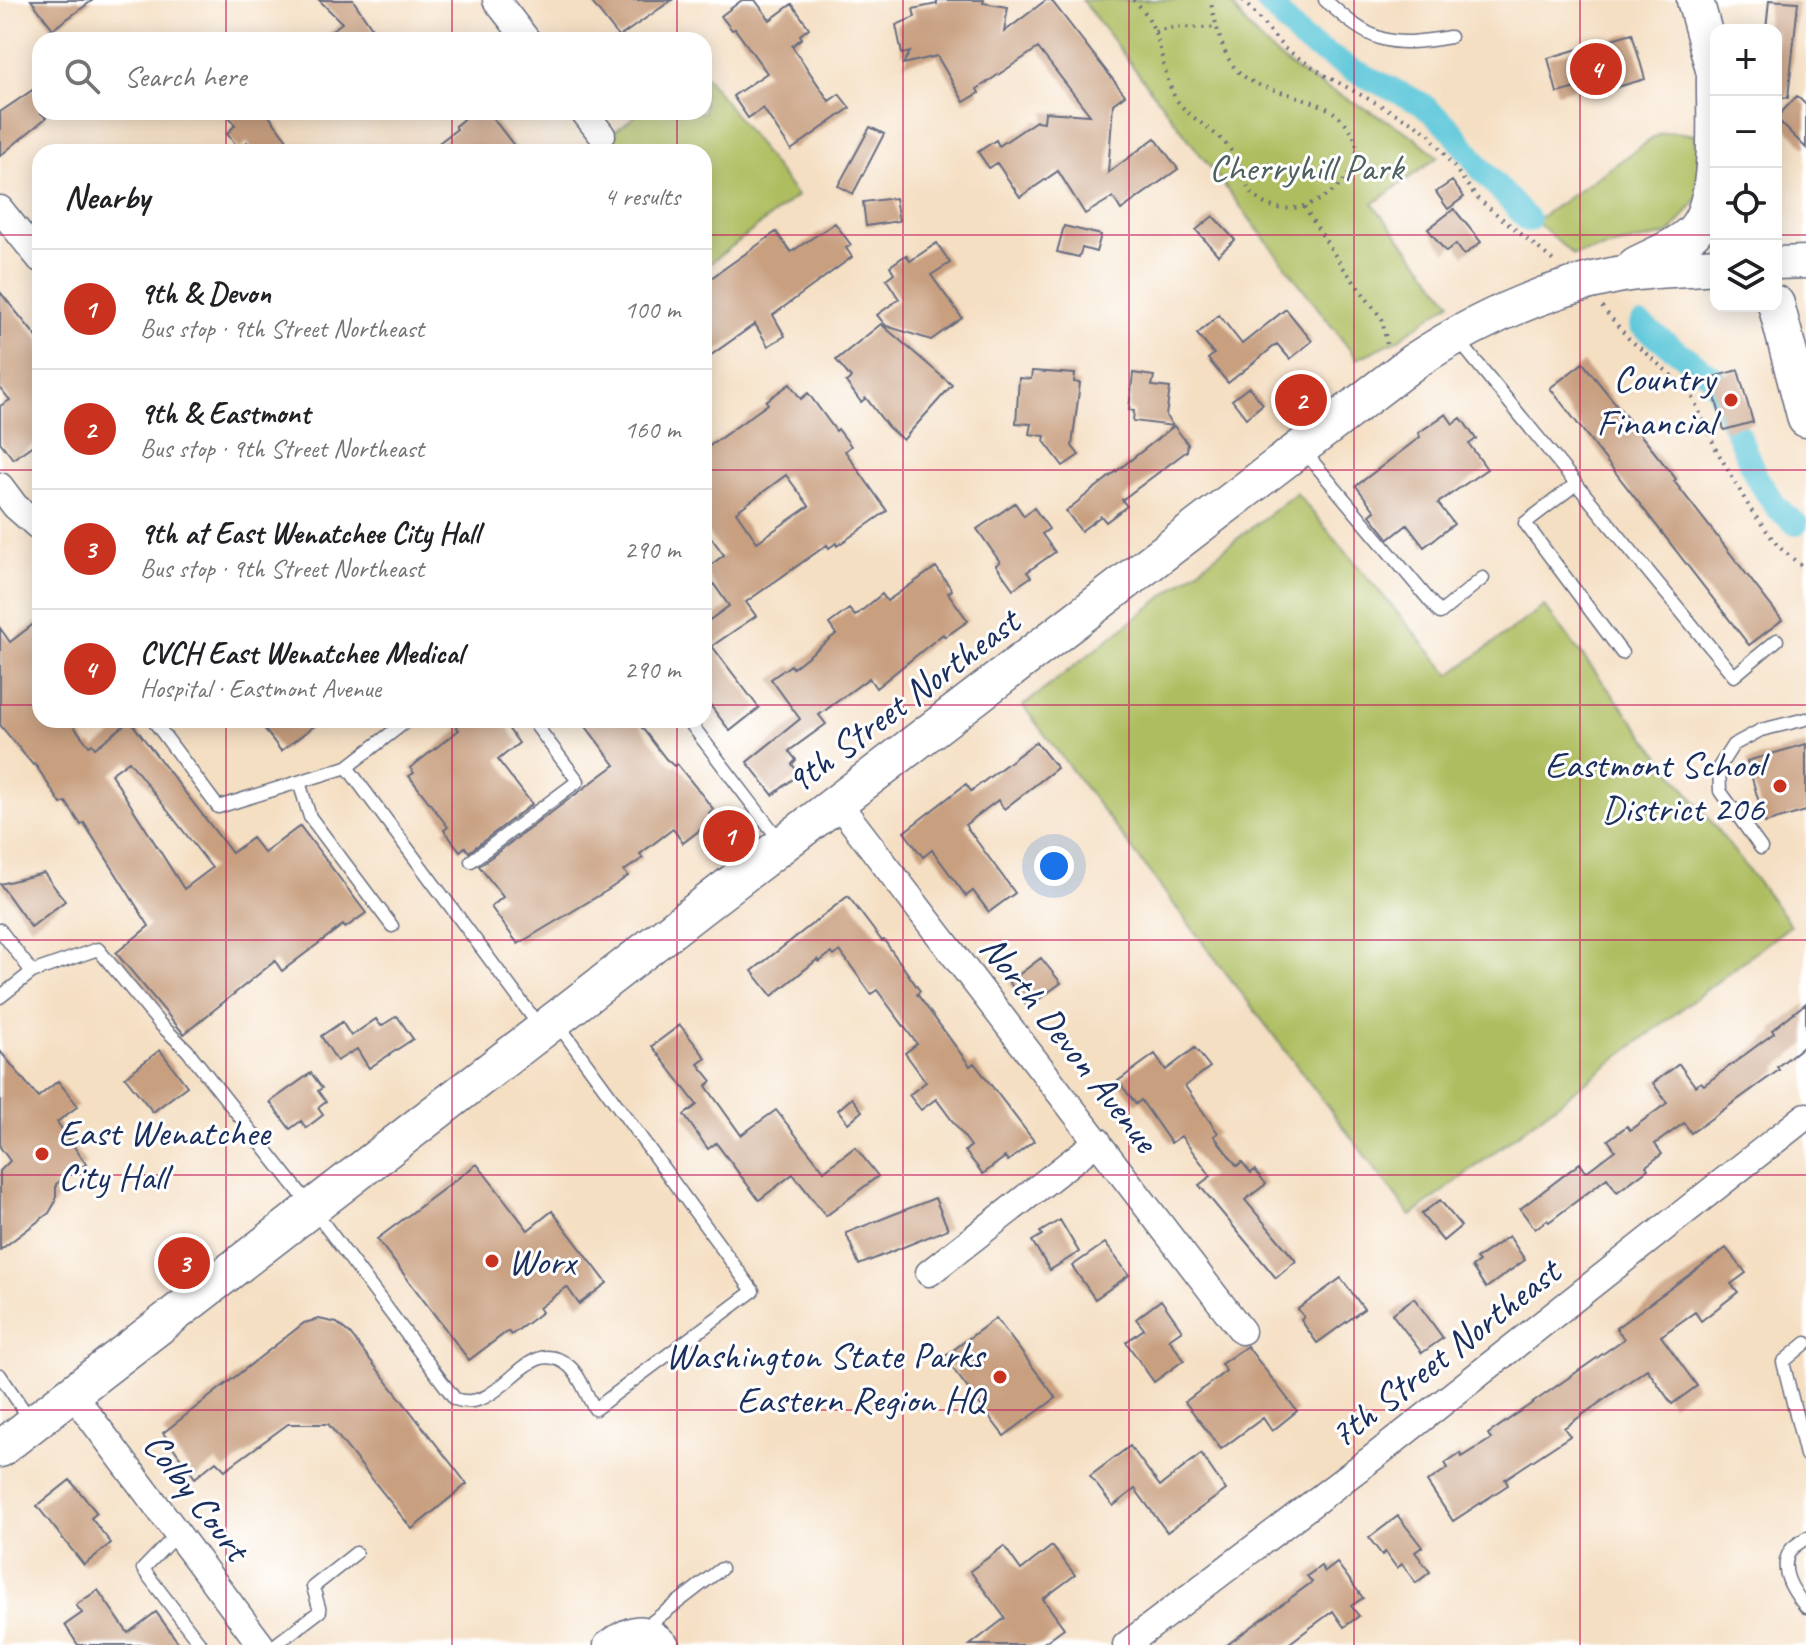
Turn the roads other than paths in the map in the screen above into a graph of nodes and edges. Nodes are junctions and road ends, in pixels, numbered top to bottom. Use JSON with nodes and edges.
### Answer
{"nodes":[{"id":1,"x":496,"y":0,"type":"edge"},
{"id":2,"x":1325,"y":0,"type":"edge"},
{"id":3,"x":1695,"y":0,"type":"edge"},
{"id":4,"x":521,"y":32,"type":"edge"},
{"id":5,"x":1450,"y":37,"type":"dead end"},
{"id":6,"x":1710,"y":54,"type":"edge"},
{"id":7,"x":1715,"y":96,"type":"edge"},
{"id":8,"x":590,"y":120,"type":"edge"},
{"id":9,"x":602,"y":135,"type":"dead end"},
{"id":10,"x":0,"y":209,"type":"edge"},
{"id":11,"x":32,"y":249,"type":"edge"},
{"id":12,"x":1806,"y":262,"type":"edge"},
{"id":13,"x":1782,"y":263,"type":"edge"},
{"id":14,"x":1710,"y":267,"type":"edge"},
{"id":15,"x":1616,"y":275,"type":"junction"},
{"id":16,"x":1778,"y":312,"type":"edge"},
{"id":17,"x":1454,"y":335,"type":"junction"},
{"id":18,"x":1806,"y":419,"type":"edge"},
{"id":19,"x":1301,"y":448,"type":"junction"},
{"id":20,"x":1576,"y":484,"type":"junction"},
{"id":21,"x":0,"y":486,"type":"edge"},
{"id":22,"x":32,"y":521,"type":"edge"},
{"id":23,"x":1483,"y":578,"type":"dead end"},
{"id":24,"x":1777,"y":640,"type":"dead end"},
{"id":25,"x":1622,"y":653,"type":"dead end"},
{"id":26,"x":1806,"y":719,"type":"edge"},
{"id":27,"x":159,"y":728,"type":"edge"},
{"id":28,"x":398,"y":728,"type":"edge"},
{"id":29,"x":538,"y":728,"type":"edge"},
{"id":30,"x":694,"y":728,"type":"edge"},
{"id":31,"x":347,"y":767,"type":"junction"},
{"id":32,"x":299,"y":782,"type":"junction"},
{"id":33,"x":837,"y":802,"type":"junction"},
{"id":34,"x":783,"y":844,"type":"junction"},
{"id":35,"x":1761,"y":848,"type":"dead end"},
{"id":36,"x":471,"y":861,"type":"dead end"},
{"id":37,"x":392,"y":926,"type":"dead end"},
{"id":38,"x":0,"y":930,"type":"edge"},
{"id":39,"x":32,"y":972,"type":"junction"},
{"id":40,"x":0,"y":997,"type":"edge"},
{"id":41,"x":548,"y":1025,"type":"junction"},
{"id":42,"x":1806,"y":1116,"type":"edge"},
{"id":43,"x":1098,"y":1141,"type":"junction"},
{"id":44,"x":312,"y":1208,"type":"junction"},
{"id":45,"x":929,"y":1273,"type":"dead end"},
{"id":46,"x":1242,"y":1331,"type":"dead end"},
{"id":47,"x":1806,"y":1343,"type":"edge"},
{"id":48,"x":0,"y":1375,"type":"edge"},
{"id":49,"x":72,"y":1393,"type":"junction"},
{"id":50,"x":33,"y":1424,"type":"junction"},
{"id":51,"x":0,"y":1449,"type":"edge"},
{"id":52,"x":1806,"y":1455,"type":"edge"},
{"id":53,"x":177,"y":1534,"type":"junction"},
{"id":54,"x":1806,"y":1538,"type":"edge"},
{"id":55,"x":356,"y":1553,"type":"dead end"},
{"id":56,"x":721,"y":1569,"type":"dead end"},
{"id":57,"x":1806,"y":1607,"type":"edge"},
{"id":58,"x":643,"y":1629,"type":"junction"},
{"id":59,"x":201,"y":1645,"type":"edge"},
{"id":60,"x":261,"y":1645,"type":"edge"},
{"id":61,"x":275,"y":1645,"type":"edge"},
{"id":62,"x":607,"y":1645,"type":"edge"},
{"id":63,"x":666,"y":1645,"type":"edge"},
{"id":64,"x":1126,"y":1645,"type":"edge"}],
"edges":[{"from":1,"to":4,"type":"street"},
{"from":2,"to":5,"type":"lane"},
{"from":3,"to":6,"type":"main road"},
{"from":7,"to":15,"type":"main road"},
{"from":8,"to":9,"type":"street"},
{"from":10,"to":11,"type":"street"},
{"from":12,"to":13,"type":"street"},
{"from":14,"to":15,"type":"main road"},
{"from":15,"to":17,"type":"main road","name":"9th Street Northeast"},
{"from":16,"to":18,"type":"main road"},
{"from":17,"to":19,"type":"main road","name":"9th Street Northeast"},
{"from":17,"to":20,"type":"lane"},
{"from":19,"to":23,"type":"lane"},
{"from":19,"to":33,"type":"main road","name":"9th Street Northeast"},
{"from":20,"to":24,"type":"lane"},
{"from":20,"to":25,"type":"lane"},
{"from":21,"to":22,"type":"street"},
{"from":26,"to":35,"type":"lane"},
{"from":27,"to":32,"type":"lane"},
{"from":28,"to":31,"type":"lane"},
{"from":29,"to":36,"type":"lane"},
{"from":30,"to":34,"type":"lane"},
{"from":31,"to":32,"type":"lane"},
{"from":31,"to":41,"type":"lane"},
{"from":32,"to":37,"type":"lane"},
{"from":33,"to":34,"type":"main road","name":"9th Street Northeast"},
{"from":33,"to":43,"type":"street","name":"North Devon Avenue"},
{"from":34,"to":41,"type":"main road","name":"9th Street Northeast"},
{"from":38,"to":39,"type":"lane"},
{"from":39,"to":40,"type":"lane"},
{"from":39,"to":44,"type":"lane"},
{"from":41,"to":44,"type":"main road","name":"9th Street Northeast"},
{"from":41,"to":44,"type":"lane"},
{"from":42,"to":64,"type":"street","name":"7th Street Northeast"},
{"from":43,"to":45,"type":"street"},
{"from":43,"to":46,"type":"street","name":"North Devon Avenue"},
{"from":44,"to":49,"type":"main road","name":"9th Street Northeast"},
{"from":47,"to":52,"type":"lane"},
{"from":48,"to":50,"type":"lane"},
{"from":49,"to":50,"type":"main road","name":"9th Street Northeast"},
{"from":49,"to":53,"type":"street","name":"Colby Court"},
{"from":50,"to":51,"type":"main road","name":"9th Street Northeast"},
{"from":53,"to":59,"type":"lane"},
{"from":53,"to":60,"type":"street","name":"Colby Court"},
{"from":54,"to":57,"type":"lane"},
{"from":55,"to":61,"type":"lane"},
{"from":56,"to":58,"type":"lane"},
{"from":58,"to":62,"type":"street"},
{"from":58,"to":63,"type":"street"}]}
